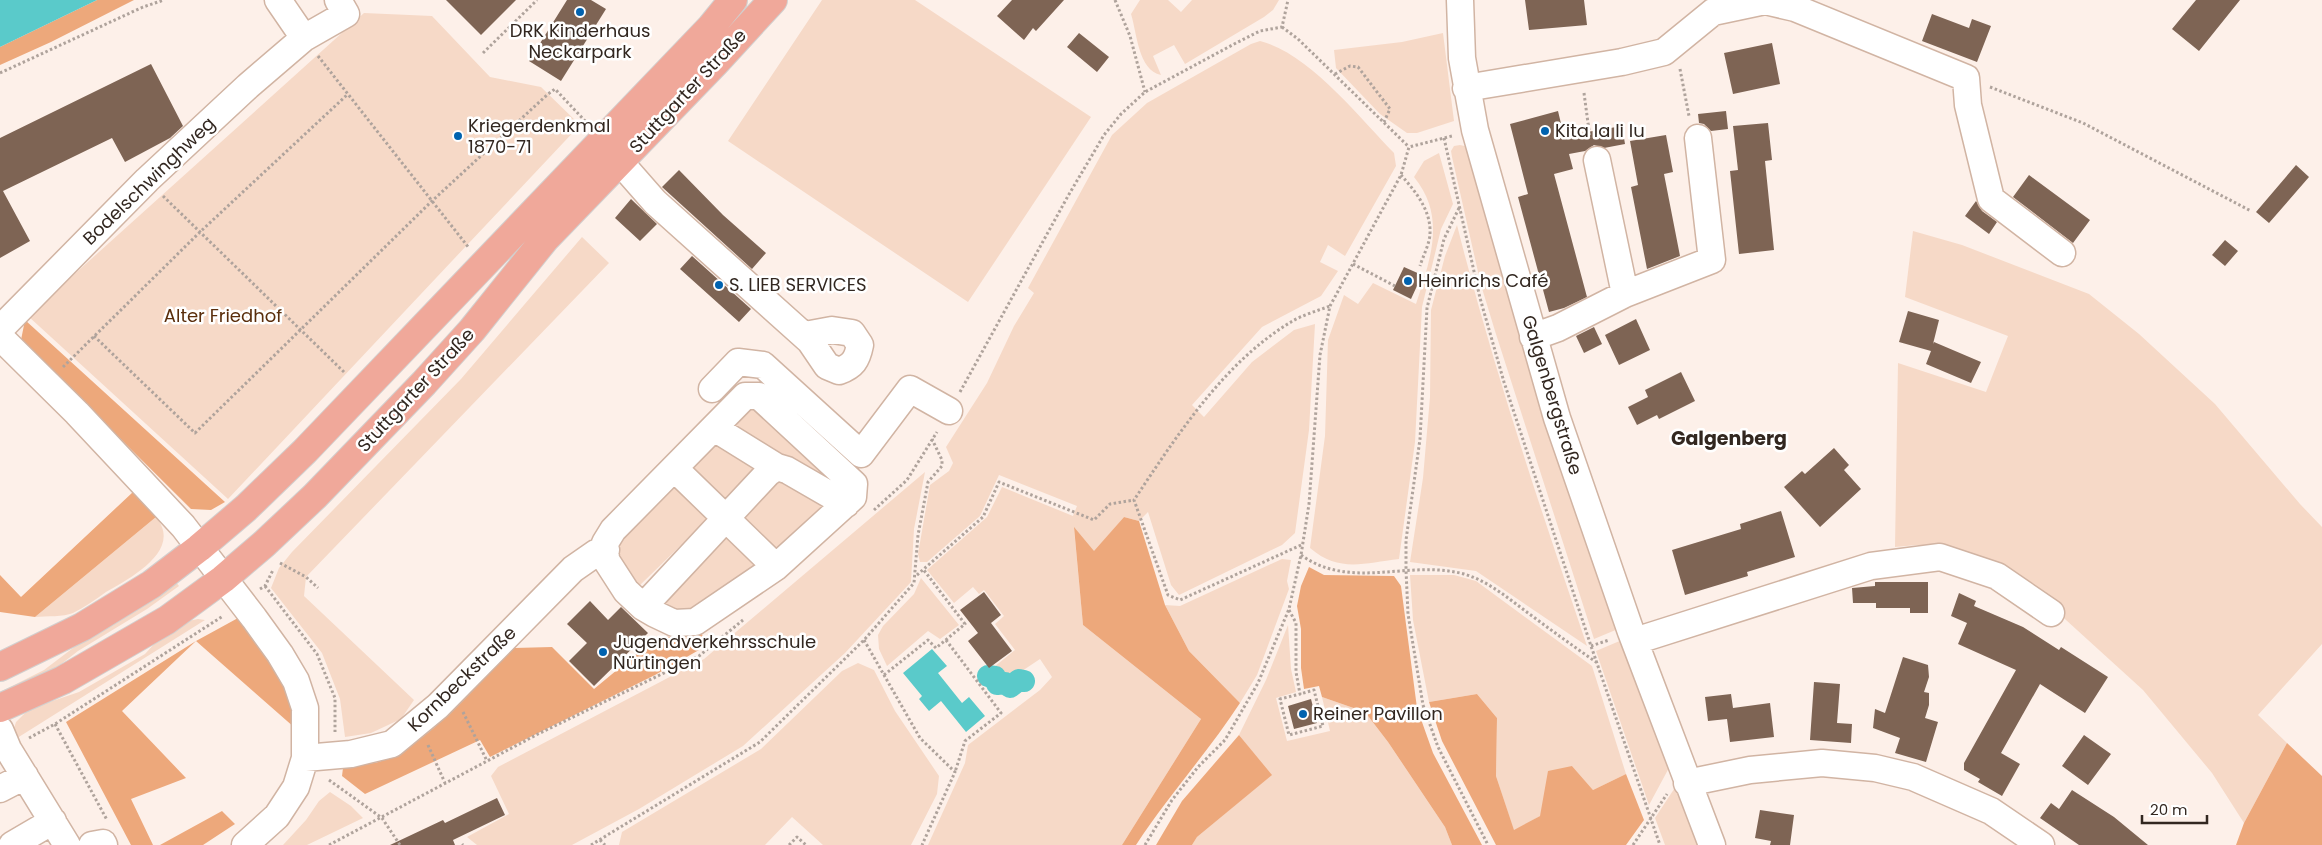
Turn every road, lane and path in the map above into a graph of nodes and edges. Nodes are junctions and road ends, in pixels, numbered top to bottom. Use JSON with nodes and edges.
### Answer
{"nodes":[{"id":1,"x":164,"y":0,"type":"edge"},
{"id":2,"x":278,"y":0,"type":"edge"},
{"id":3,"x":338,"y":0,"type":"edge"},
{"id":4,"x":537,"y":0,"type":"edge"},
{"id":5,"x":733,"y":0,"type":"edge"},
{"id":6,"x":773,"y":0,"type":"edge"},
{"id":7,"x":1115,"y":0,"type":"edge"},
{"id":8,"x":1288,"y":0,"type":"edge"},
{"id":9,"x":1460,"y":0,"type":"edge"},
{"id":10,"x":1282,"y":27,"type":"junction"},
{"id":11,"x":304,"y":38,"type":"junction"},
{"id":12,"x":483,"y":53,"type":"dead end"},
{"id":13,"x":0,"y":73,"type":"edge"},
{"id":14,"x":1680,"y":73,"type":"dead end"},
{"id":15,"x":1335,"y":74,"type":"junction"},
{"id":16,"x":1966,"y":78,"type":"junction"},
{"id":17,"x":1466,"y":88,"type":"junction"},
{"id":18,"x":1145,"y":92,"type":"junction"},
{"id":19,"x":1582,"y":92,"type":"dead end"},
{"id":20,"x":348,"y":94,"type":"junction"},
{"id":21,"x":1687,"y":112,"type":"dead end"},
{"id":22,"x":1384,"y":122,"type":"junction"},
{"id":23,"x":595,"y":133,"type":"junction"},
{"id":24,"x":1589,"y":134,"type":"dead end"},
{"id":25,"x":1698,"y":138,"type":"dead end"},
{"id":26,"x":1409,"y":147,"type":"junction"},
{"id":27,"x":1597,"y":160,"type":"dead end"},
{"id":28,"x":621,"y":162,"type":"junction"},
{"id":29,"x":1401,"y":175,"type":"junction"},
{"id":30,"x":147,"y":180,"type":"junction"},
{"id":31,"x":432,"y":201,"type":"junction"},
{"id":32,"x":1459,"y":208,"type":"junction"},
{"id":33,"x":2251,"y":211,"type":"dead end"},
{"id":34,"x":200,"y":232,"type":"junction"},
{"id":35,"x":2062,"y":252,"type":"dead end"},
{"id":36,"x":474,"y":254,"type":"dead end"},
{"id":37,"x":1353,"y":264,"type":"junction"},
{"id":38,"x":1420,"y":266,"type":"dead end"},
{"id":39,"x":1395,"y":286,"type":"dead end"},
{"id":40,"x":1625,"y":294,"type":"junction"},
{"id":41,"x":1330,"y":306,"type":"junction"},
{"id":42,"x":0,"y":329,"type":"edge"},
{"id":43,"x":300,"y":331,"type":"junction"},
{"id":44,"x":94,"y":336,"type":"junction"},
{"id":45,"x":805,"y":336,"type":"dead end"},
{"id":46,"x":0,"y":337,"type":"edge"},
{"id":47,"x":1533,"y":337,"type":"junction"},
{"id":48,"x":980,"y":355,"type":"dead end"},
{"id":49,"x":350,"y":378,"type":"dead end"},
{"id":50,"x":47,"y":384,"type":"junction"},
{"id":51,"x":712,"y":389,"type":"dead end"},
{"id":52,"x":949,"y":411,"type":"dead end"},
{"id":53,"x":714,"y":428,"type":"junction"},
{"id":54,"x":932,"y":439,"type":"dead end"},
{"id":55,"x":777,"y":467,"type":"junction"},
{"id":56,"x":674,"y":468,"type":"junction"},
{"id":57,"x":1134,"y":500,"type":"junction"},
{"id":58,"x":846,"y":504,"type":"junction"},
{"id":59,"x":725,"y":518,"type":"junction"},
{"id":60,"x":1301,"y":545,"type":"junction"},
{"id":61,"x":199,"y":548,"type":"junction"},
{"id":62,"x":601,"y":552,"type":"junction"},
{"id":63,"x":1301,"y":555,"type":"junction"},
{"id":64,"x":278,"y":561,"type":"dead end"},
{"id":65,"x":776,"y":567,"type":"junction"},
{"id":66,"x":923,"y":568,"type":"junction"},
{"id":67,"x":1406,"y":570,"type":"junction"},
{"id":68,"x":916,"y":575,"type":"junction"},
{"id":69,"x":223,"y":579,"type":"junction"},
{"id":70,"x":265,"y":586,"type":"dead end"},
{"id":71,"x":318,"y":588,"type":"dead end"},
{"id":72,"x":242,"y":603,"type":"junction"},
{"id":73,"x":643,"y":607,"type":"junction"},
{"id":74,"x":1289,"y":609,"type":"junction"},
{"id":75,"x":2051,"y":613,"type":"dead end"},
{"id":76,"x":864,"y":640,"type":"junction"},
{"id":77,"x":946,"y":640,"type":"junction"},
{"id":78,"x":1635,"y":641,"type":"junction"},
{"id":79,"x":1597,"y":662,"type":"junction"},
{"id":80,"x":0,"y":666,"type":"edge"},
{"id":81,"x":884,"y":675,"type":"junction"},
{"id":82,"x":453,"y":691,"type":"junction"},
{"id":83,"x":1300,"y":694,"type":"junction"},
{"id":84,"x":0,"y":708,"type":"edge"},
{"id":85,"x":419,"y":722,"type":"junction"},
{"id":86,"x":54,"y":724,"type":"junction"},
{"id":87,"x":4,"y":739,"type":"edge"},
{"id":88,"x":305,"y":758,"type":"junction"},
{"id":89,"x":487,"y":761,"type":"dead end"},
{"id":90,"x":955,"y":772,"type":"junction"},
{"id":91,"x":25,"y":776,"type":"junction"},
{"id":92,"x":1687,"y":782,"type":"junction"},
{"id":93,"x":445,"y":783,"type":"dead end"},
{"id":94,"x":0,"y":790,"type":"edge"},
{"id":95,"x":382,"y":818,"type":"junction"},
{"id":96,"x":1651,"y":819,"type":"junction"},
{"id":97,"x":53,"y":821,"type":"junction"},
{"id":98,"x":102,"y":839,"type":"edge"},
{"id":99,"x":600,"y":840,"type":"junction"},
{"id":100,"x":12,"y":845,"type":"edge"},
{"id":101,"x":67,"y":845,"type":"edge"},
{"id":102,"x":246,"y":845,"type":"edge"},
{"id":103,"x":329,"y":845,"type":"edge"},
{"id":104,"x":400,"y":845,"type":"edge"},
{"id":105,"x":591,"y":845,"type":"edge"},
{"id":106,"x":605,"y":845,"type":"edge"},
{"id":107,"x":789,"y":845,"type":"edge"},
{"id":108,"x":806,"y":845,"type":"edge"},
{"id":109,"x":922,"y":845,"type":"edge"},
{"id":110,"x":1145,"y":845,"type":"edge"},
{"id":111,"x":1488,"y":845,"type":"edge"},
{"id":112,"x":1633,"y":845,"type":"edge"},
{"id":113,"x":1660,"y":845,"type":"edge"},
{"id":114,"x":1712,"y":845,"type":"edge"},
{"id":115,"x":2042,"y":845,"type":"edge"}],
"edges":[{"from":1,"to":13,"type":"path"},
{"from":2,"to":11,"type":"street"},
{"from":3,"to":11,"type":"street","name":"Bodelschwinghweg"},
{"from":4,"to":12,"type":"path"},
{"from":5,"to":23,"type":"main road","name":"Stuttgarter Straße"},
{"from":6,"to":28,"type":"main road","name":"Stuttgarter Straße"},
{"from":7,"to":18,"type":"path"},
{"from":8,"to":10,"type":"path"},
{"from":9,"to":17,"type":"street","name":"Galgenbergstraße"},
{"from":10,"to":15,"type":"path"},
{"from":10,"to":18,"type":"path"},
{"from":11,"to":20,"type":"path"},
{"from":11,"to":30,"type":"street","name":"Bodelschwinghweg"},
{"from":14,"to":21,"type":"path"},
{"from":15,"to":22,"type":"path"},
{"from":15,"to":22,"type":"path"},
{"from":16,"to":17,"type":"street"},
{"from":16,"to":33,"type":"path"},
{"from":16,"to":35,"type":"street"},
{"from":17,"to":47,"type":"street","name":"Galgenbergstraße"},
{"from":18,"to":48,"type":"path"},
{"from":19,"to":24,"type":"path"},
{"from":20,"to":31,"type":"path"},
{"from":20,"to":34,"type":"path"},
{"from":22,"to":26,"type":"path"},
{"from":23,"to":28,"type":"street"},
{"from":23,"to":31,"type":"path"},
{"from":23,"to":61,"type":"main road","name":"Stuttgarter Straße"},
{"from":25,"to":40,"type":"street"},
{"from":26,"to":29,"type":"path"},
{"from":26,"to":32,"type":"path"},
{"from":27,"to":40,"type":"street"},
{"from":28,"to":45,"type":"street"},
{"from":28,"to":69,"type":"main road","name":"Stuttgarter Straße"},
{"from":29,"to":37,"type":"path"},
{"from":29,"to":38,"type":"path"},
{"from":30,"to":34,"type":"path"},
{"from":30,"to":42,"type":"street","name":"Bodelschwinghweg"},
{"from":31,"to":36,"type":"path"},
{"from":31,"to":43,"type":"path"},
{"from":32,"to":67,"type":"path"},
{"from":32,"to":79,"type":"path"},
{"from":34,"to":43,"type":"path"},
{"from":34,"to":44,"type":"path"},
{"from":37,"to":39,"type":"path"},
{"from":37,"to":41,"type":"path"},
{"from":40,"to":47,"type":"street"},
{"from":41,"to":57,"type":"path"},
{"from":41,"to":60,"type":"path"},
{"from":43,"to":44,"type":"path"},
{"from":43,"to":49,"type":"path"},
{"from":44,"to":50,"type":"path"},
{"from":46,"to":50,"type":"street"},
{"from":47,"to":78,"type":"street","name":"Galgenbergstraße"},
{"from":50,"to":61,"type":"street"},
{"from":51,"to":52,"type":"street"},
{"from":53,"to":55,"type":"street"},
{"from":53,"to":56,"type":"street"},
{"from":53,"to":58,"type":"street"},
{"from":54,"to":68,"type":"path"},
{"from":55,"to":58,"type":"street"},
{"from":55,"to":59,"type":"street"},
{"from":56,"to":59,"type":"street"},
{"from":56,"to":62,"type":"street"},
{"from":57,"to":60,"type":"path"},
{"from":57,"to":66,"type":"path"},
{"from":58,"to":65,"type":"street"},
{"from":59,"to":65,"type":"street"},
{"from":59,"to":73,"type":"street"},
{"from":60,"to":63,"type":"path"},
{"from":61,"to":69,"type":"street"},
{"from":61,"to":80,"type":"main road","name":"Stuttgarter Straße"},
{"from":62,"to":73,"type":"street"},
{"from":62,"to":82,"type":"street","name":"Kornbeckstraße"},
{"from":63,"to":67,"type":"path"},
{"from":63,"to":74,"type":"path"},
{"from":64,"to":71,"type":"path"},
{"from":65,"to":73,"type":"street"},
{"from":66,"to":68,"type":"path"},
{"from":66,"to":77,"type":"path"},
{"from":67,"to":79,"type":"path"},
{"from":67,"to":111,"type":"path"},
{"from":68,"to":76,"type":"path"},
{"from":69,"to":72,"type":"street"},
{"from":69,"to":84,"type":"main road","name":"Stuttgarter Straße"},
{"from":70,"to":72,"type":"path"},
{"from":72,"to":86,"type":"path"},
{"from":72,"to":88,"type":"street"},
{"from":74,"to":83,"type":"path"},
{"from":74,"to":110,"type":"path"},
{"from":75,"to":78,"type":"street"},
{"from":76,"to":81,"type":"path"},
{"from":76,"to":99,"type":"path"},
{"from":77,"to":81,"type":"path"},
{"from":77,"to":90,"type":"path"},
{"from":78,"to":92,"type":"street","name":"Galgenbergstraße"},
{"from":79,"to":96,"type":"path"},
{"from":81,"to":90,"type":"path"},
{"from":82,"to":85,"type":"street","name":"Kornbeckstraße"},
{"from":82,"to":89,"type":"path"},
{"from":83,"to":83,"type":"path"},
{"from":85,"to":88,"type":"street","name":"Kornbeckstraße"},
{"from":85,"to":93,"type":"path"},
{"from":86,"to":87,"type":"path"},
{"from":86,"to":98,"type":"path"},
{"from":87,"to":91,"type":"street"},
{"from":88,"to":95,"type":"path"},
{"from":88,"to":102,"type":"street"},
{"from":90,"to":109,"type":"path"},
{"from":91,"to":94,"type":"street"},
{"from":91,"to":97,"type":"street"},
{"from":92,"to":114,"type":"street","name":"Galgenbergstraße"},
{"from":92,"to":115,"type":"street"},
{"from":95,"to":103,"type":"path"},
{"from":95,"to":104,"type":"path"},
{"from":96,"to":112,"type":"path"},
{"from":96,"to":113,"type":"path"},
{"from":97,"to":100,"type":"street"},
{"from":97,"to":101,"type":"street"},
{"from":99,"to":105,"type":"path"},
{"from":99,"to":106,"type":"path"},
{"from":107,"to":108,"type":"path"}]}
